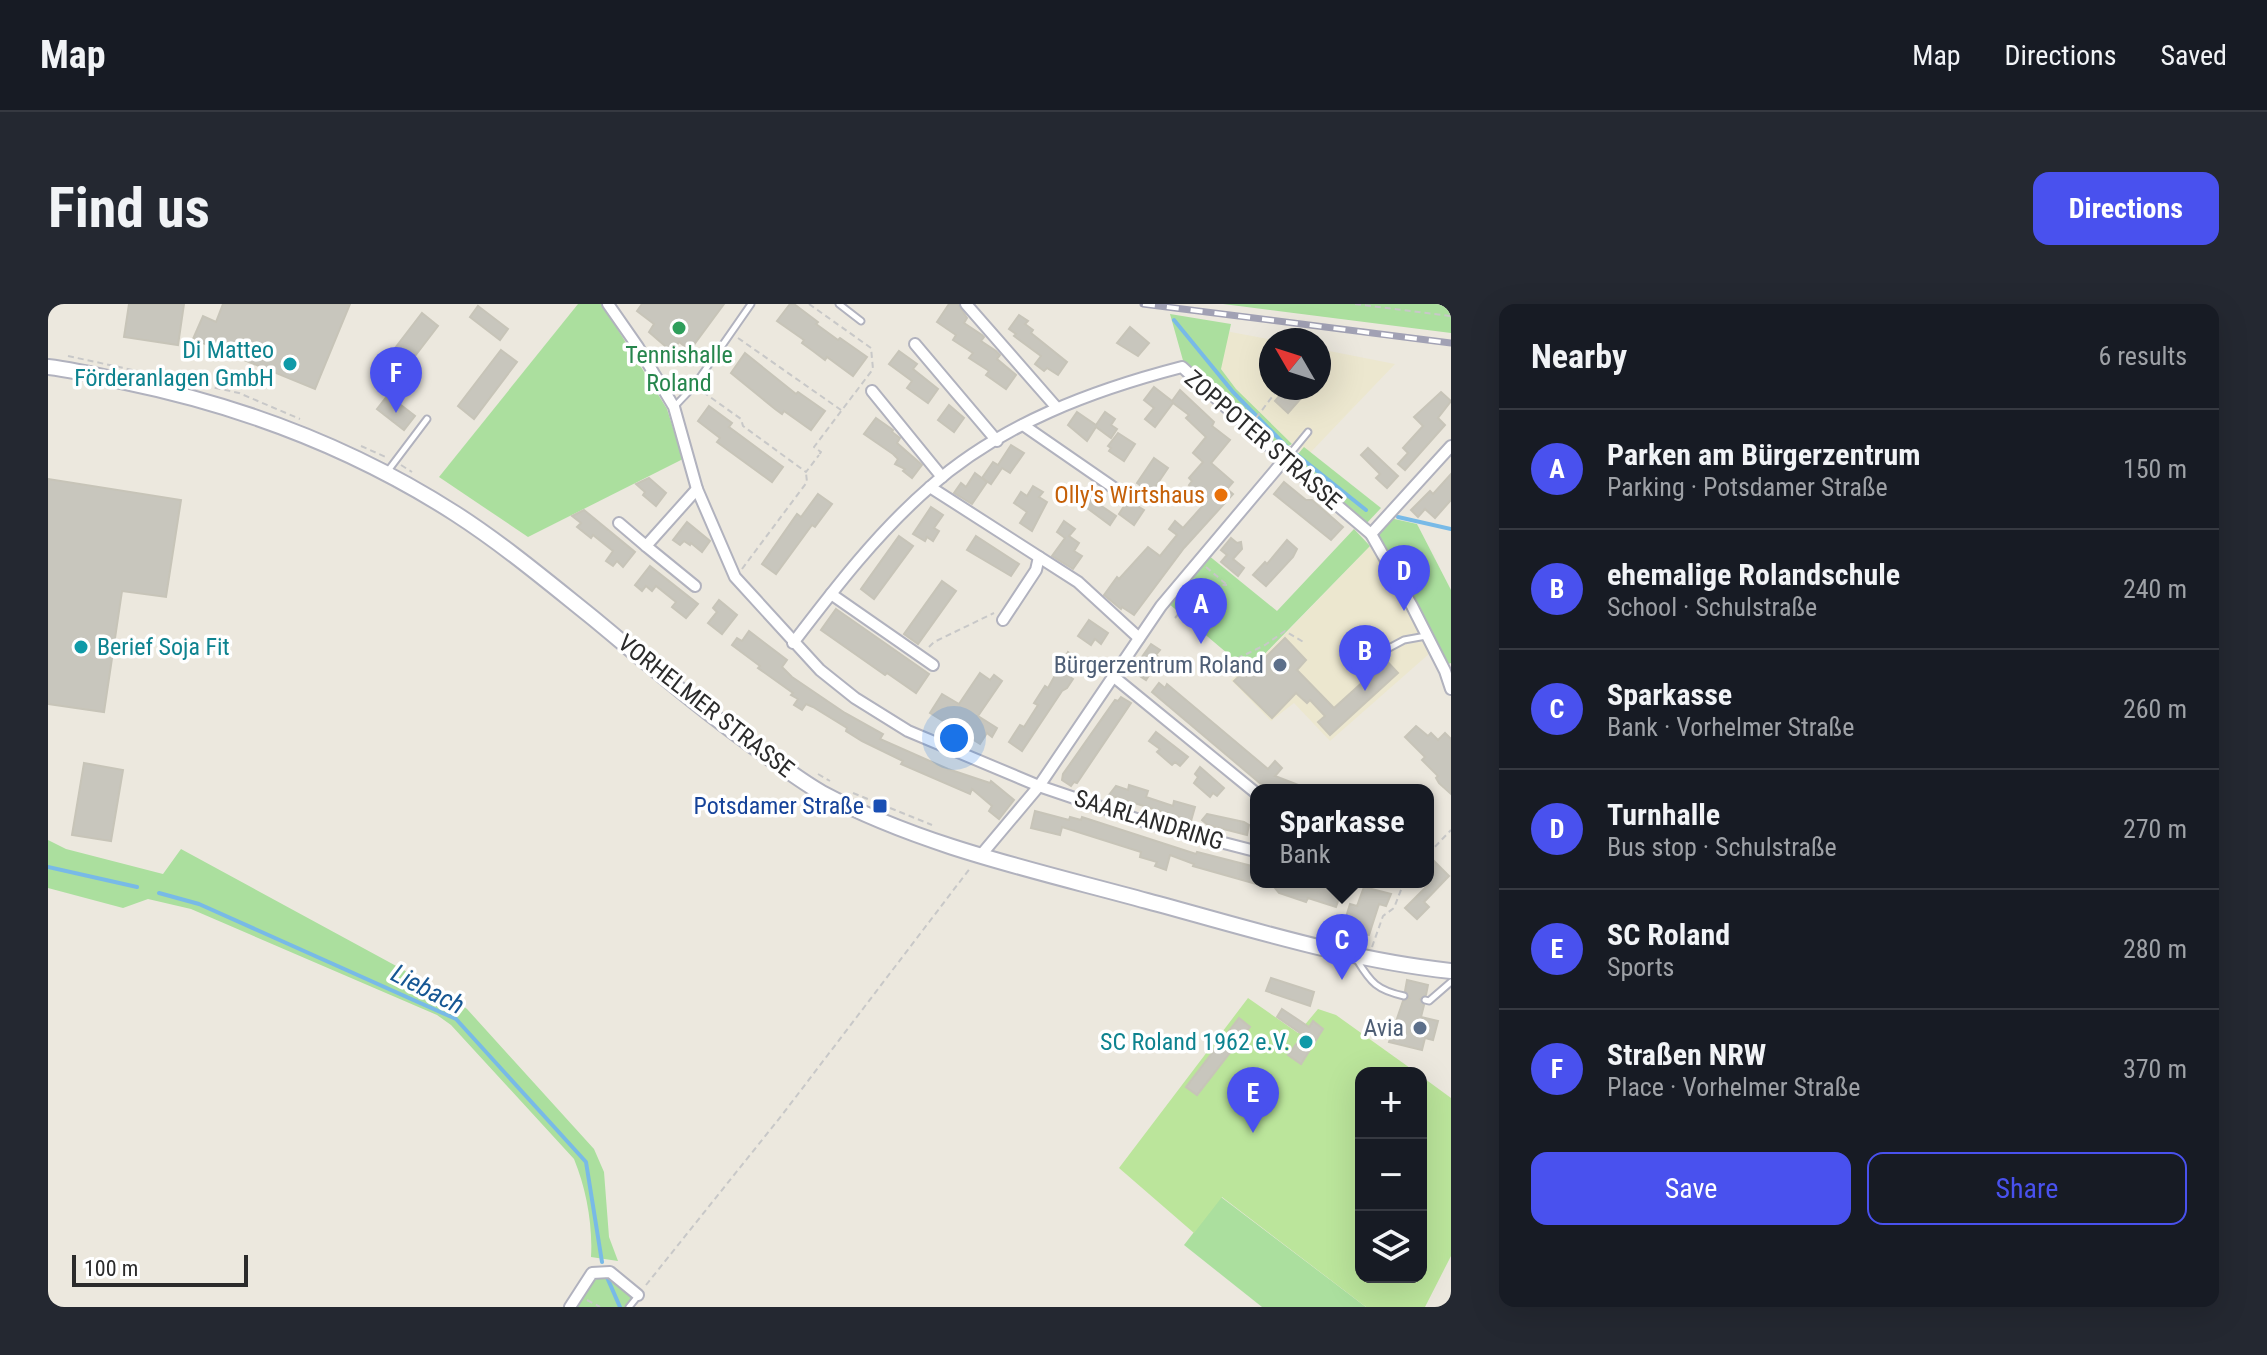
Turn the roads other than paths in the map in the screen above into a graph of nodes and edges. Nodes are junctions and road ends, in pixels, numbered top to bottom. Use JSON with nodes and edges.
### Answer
{"nodes":[{"id":1,"x":608,"y":304,"type":"edge"},
{"id":2,"x":751,"y":304,"type":"edge"},
{"id":3,"x":839,"y":304,"type":"edge"},
{"id":4,"x":966,"y":304,"type":"edge"},
{"id":5,"x":861,"y":321,"type":"dead end"},
{"id":6,"x":915,"y":344,"type":"dead end"},
{"id":7,"x":48,"y":367,"type":"edge"},
{"id":8,"x":872,"y":391,"type":"dead end"},
{"id":9,"x":674,"y":407,"type":"junction"},
{"id":10,"x":1057,"y":408,"type":"junction"},
{"id":11,"x":427,"y":419,"type":"dead end"},
{"id":12,"x":1023,"y":425,"type":"junction"},
{"id":13,"x":1308,"y":432,"type":"dead end"},
{"id":14,"x":997,"y":441,"type":"junction"},
{"id":15,"x":1451,"y":446,"type":"edge"},
{"id":16,"x":1285,"y":459,"type":"junction"},
{"id":17,"x":390,"y":467,"type":"junction"},
{"id":18,"x":942,"y":477,"type":"junction"},
{"id":19,"x":930,"y":487,"type":"junction"},
{"id":20,"x":697,"y":489,"type":"junction"},
{"id":21,"x":1117,"y":490,"type":"dead end"},
{"id":22,"x":619,"y":523,"type":"dead end"},
{"id":23,"x":1371,"y":534,"type":"junction"},
{"id":24,"x":646,"y":546,"type":"junction"},
{"id":25,"x":1039,"y":557,"type":"junction"},
{"id":26,"x":695,"y":586,"type":"dead end"},
{"id":27,"x":831,"y":594,"type":"junction"},
{"id":28,"x":1003,"y":620,"type":"dead end"},
{"id":29,"x":1427,"y":636,"type":"junction"},
{"id":30,"x":1139,"y":638,"type":"junction"},
{"id":31,"x":793,"y":643,"type":"junction"},
{"id":32,"x":1374,"y":656,"type":"dead end"},
{"id":33,"x":933,"y":665,"type":"dead end"},
{"id":34,"x":1448,"y":670,"type":"edge"},
{"id":35,"x":1114,"y":677,"type":"junction"},
{"id":36,"x":1451,"y":689,"type":"edge"},
{"id":37,"x":1039,"y":786,"type":"junction"},
{"id":38,"x":1250,"y":788,"type":"edge"},
{"id":39,"x":1250,"y":849,"type":"edge"},
{"id":40,"x":981,"y":855,"type":"junction"},
{"id":41,"x":1359,"y":952,"type":"junction"},
{"id":42,"x":1451,"y":971,"type":"edge"},
{"id":43,"x":1451,"y":982,"type":"edge"},
{"id":44,"x":1404,"y":996,"type":"dead end"},
{"id":45,"x":1425,"y":1000,"type":"dead end"},
{"id":46,"x":638,"y":1295,"type":"joint"},
{"id":47,"x":573,"y":1302,"type":"edge"},
{"id":48,"x":629,"y":1307,"type":"edge"}],
"edges":[{"from":1,"to":9,"type":"street","name":"SAARLANDRING"},
{"from":2,"to":9,"type":"lane"},
{"from":3,"to":5,"type":"lane"},
{"from":4,"to":10,"type":"street"},
{"from":6,"to":14,"type":"street"},
{"from":7,"to":17,"type":"main road","name":"VORHELMER STRASSE"},
{"from":8,"to":18,"type":"street"},
{"from":9,"to":20,"type":"street","name":"SAARLANDRING"},
{"from":10,"to":12,"type":"street","name":"ZOPPOTER STRASSE"},
{"from":10,"to":16,"type":"street","name":"ZOPPOTER STRASSE"},
{"from":11,"to":17,"type":"lane"},
{"from":12,"to":14,"type":"street","name":"ZOPPOTER STRASSE"},
{"from":12,"to":21,"type":"street"},
{"from":13,"to":16,"type":"lane"},
{"from":14,"to":18,"type":"street","name":"ZOPPOTER STRASSE"},
{"from":15,"to":23,"type":"street"},
{"from":16,"to":23,"type":"street","name":"ZOPPOTER STRASSE"},
{"from":16,"to":30,"type":"street"},
{"from":17,"to":40,"type":"main road","name":"VORHELMER STRASSE"},
{"from":18,"to":19,"type":"street","name":"ZOPPOTER STRASSE"},
{"from":19,"to":25,"type":"street"},
{"from":19,"to":27,"type":"street","name":"ZOPPOTER STRASSE"},
{"from":20,"to":24,"type":"street"},
{"from":20,"to":31,"type":"street","name":"SAARLANDRING"},
{"from":22,"to":24,"type":"street"},
{"from":23,"to":29,"type":"street"},
{"from":24,"to":26,"type":"street"},
{"from":25,"to":28,"type":"street"},
{"from":25,"to":30,"type":"street"},
{"from":27,"to":31,"type":"street","name":"ZOPPOTER STRASSE"},
{"from":27,"to":33,"type":"street"},
{"from":29,"to":32,"type":"lane"},
{"from":29,"to":34,"type":"street"},
{"from":30,"to":35,"type":"street"},
{"from":31,"to":37,"type":"street","name":"SAARLANDRING"},
{"from":34,"to":36,"type":"street"},
{"from":35,"to":37,"type":"street"},
{"from":35,"to":38,"type":"street"},
{"from":37,"to":39,"type":"street","name":"SAARLANDRING"},
{"from":37,"to":40,"type":"street"},
{"from":40,"to":41,"type":"main road","name":"VORHELMER STRASSE"},
{"from":41,"to":42,"type":"main road","name":"VORHELMER STRASSE"},
{"from":41,"to":44,"type":"lane"},
{"from":43,"to":45,"type":"lane"},
{"from":46,"to":47,"type":"street"},
{"from":46,"to":48,"type":"lane"}]}
